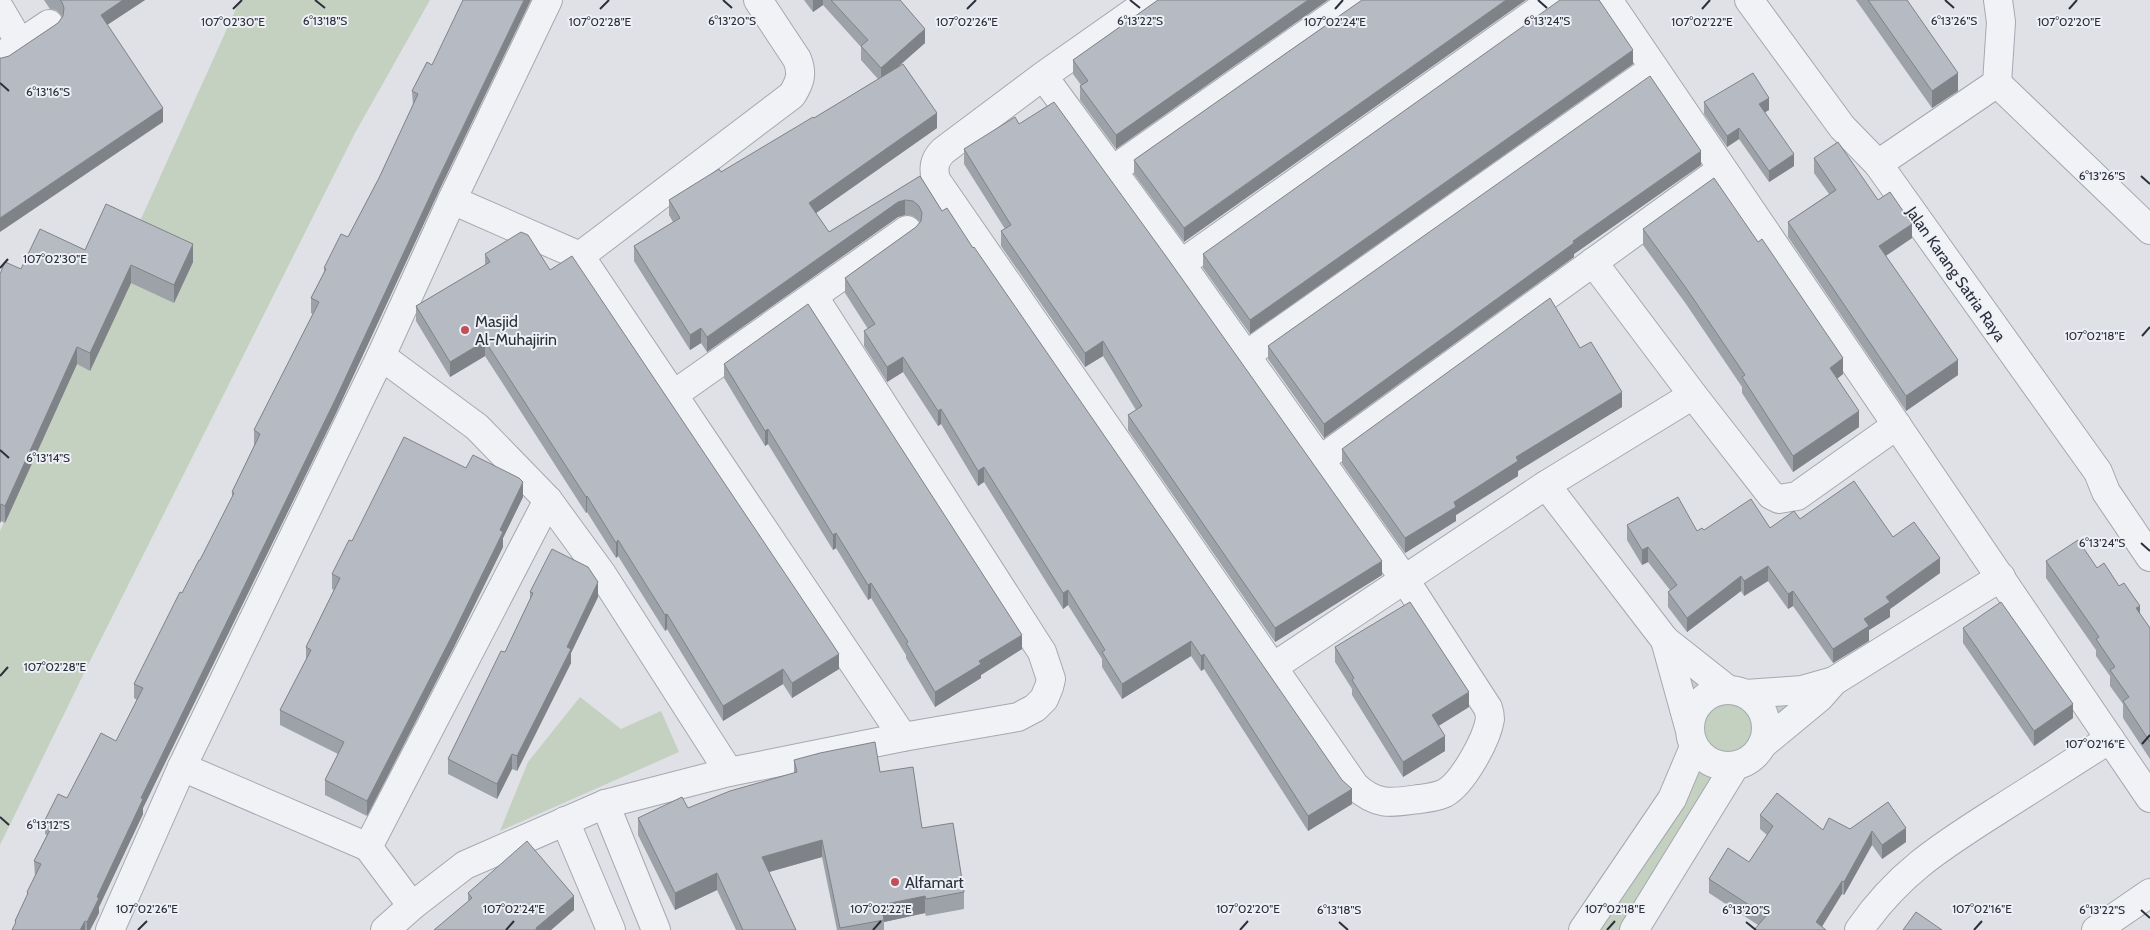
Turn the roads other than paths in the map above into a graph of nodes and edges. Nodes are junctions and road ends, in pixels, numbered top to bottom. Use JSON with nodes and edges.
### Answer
{"nodes":[{"id":1,"x":548,"y":0,"type":"edge"},
{"id":2,"x":758,"y":0,"type":"edge"},
{"id":3,"x":1151,"y":0,"type":"edge"},
{"id":4,"x":1355,"y":0,"type":"edge"},
{"id":5,"x":1553,"y":0,"type":"edge"},
{"id":6,"x":1608,"y":0,"type":"edge"},
{"id":7,"x":1749,"y":0,"type":"edge"},
{"id":8,"x":1998,"y":0,"type":"edge"},
{"id":9,"x":0,"y":9,"type":"edge"},
{"id":10,"x":49,"y":24,"type":"dead end"},
{"id":11,"x":10,"y":50,"type":"edge"},
{"id":12,"x":1654,"y":68,"type":"junction"},
{"id":13,"x":1043,"y":76,"type":"junction"},
{"id":14,"x":1997,"y":83,"type":"junction"},
{"id":15,"x":1878,"y":164,"type":"junction"},
{"id":16,"x":1722,"y":168,"type":"junction"},
{"id":17,"x":1113,"y":170,"type":"junction"},
{"id":18,"x":452,"y":200,"type":"junction"},
{"id":19,"x":907,"y":230,"type":"dead end"},
{"id":20,"x":2150,"y":230,"type":"edge"},
{"id":21,"x":580,"y":256,"type":"junction"},
{"id":22,"x":1593,"y":262,"type":"junction"},
{"id":23,"x":1182,"y":264,"type":"junction"},
{"id":24,"x":814,"y":297,"type":"junction"},
{"id":25,"x":380,"y":356,"type":"junction"},
{"id":26,"x":1245,"y":356,"type":"junction"},
{"id":27,"x":673,"y":395,"type":"junction"},
{"id":28,"x":1693,"y":395,"type":"junction"},
{"id":29,"x":1897,"y":425,"type":"junction"},
{"id":30,"x":1320,"y":460,"type":"junction"},
{"id":31,"x":1546,"y":485,"type":"junction"},
{"id":32,"x":548,"y":500,"type":"junction"},
{"id":33,"x":2150,"y":557,"type":"edge"},
{"id":34,"x":2000,"y":578,"type":"junction"},
{"id":35,"x":1405,"y":580,"type":"junction"},
{"id":36,"x":1665,"y":640,"type":"junction"},
{"id":37,"x":1273,"y":667,"type":"junction"},
{"id":38,"x":1834,"y":681,"type":"junction"},
{"id":39,"x":1736,"y":691,"type":"junction"},
{"id":40,"x":903,"y":737,"type":"junction"},
{"id":41,"x":1691,"y":737,"type":"junction"},
{"id":42,"x":2110,"y":739,"type":"junction"},
{"id":43,"x":1762,"y":745,"type":"junction"},
{"id":44,"x":1734,"y":766,"type":"junction"},
{"id":45,"x":182,"y":767,"type":"junction"},
{"id":46,"x":728,"y":772,"type":"junction"},
{"id":47,"x":2150,"y":798,"type":"edge"},
{"id":48,"x":606,"y":804,"type":"junction"},
{"id":49,"x":565,"y":821,"type":"junction"},
{"id":50,"x":368,"y":847,"type":"junction"},
{"id":51,"x":2150,"y":893,"type":"edge"},
{"id":52,"x":1606,"y":896,"type":"junction"},
{"id":53,"x":412,"y":906,"type":"junction"},
{"id":54,"x":1638,"y":928,"type":"edge"},
{"id":55,"x":110,"y":930,"type":"edge"},
{"id":56,"x":385,"y":930,"type":"edge"},
{"id":57,"x":610,"y":930,"type":"edge"},
{"id":58,"x":656,"y":930,"type":"edge"},
{"id":59,"x":1583,"y":930,"type":"edge"},
{"id":60,"x":1859,"y":930,"type":"edge"},
{"id":61,"x":2096,"y":930,"type":"edge"}],
"edges":[{"from":1,"to":18,"type":"street"},
{"from":2,"to":21,"type":"street"},
{"from":3,"to":13,"type":"street"},
{"from":4,"to":17,"type":"street"},
{"from":5,"to":23,"type":"street"},
{"from":6,"to":12,"type":"street"},
{"from":7,"to":15,"type":"street","name":"Jalan Karang Satria Raya"},
{"from":8,"to":14,"type":"street"},
{"from":9,"to":11,"type":"street"},
{"from":10,"to":11,"type":"street"},
{"from":12,"to":16,"type":"street"},
{"from":12,"to":26,"type":"street"},
{"from":13,"to":17,"type":"street"},
{"from":13,"to":37,"type":"street"},
{"from":14,"to":15,"type":"street"},
{"from":14,"to":20,"type":"street"},
{"from":15,"to":33,"type":"street","name":"Jalan Karang Satria Raya"},
{"from":16,"to":22,"type":"street"},
{"from":16,"to":29,"type":"street"},
{"from":17,"to":23,"type":"street"},
{"from":18,"to":21,"type":"street"},
{"from":18,"to":25,"type":"street"},
{"from":19,"to":24,"type":"street"},
{"from":21,"to":27,"type":"street"},
{"from":22,"to":28,"type":"street"},
{"from":22,"to":30,"type":"street"},
{"from":23,"to":26,"type":"street"},
{"from":24,"to":27,"type":"street"},
{"from":24,"to":40,"type":"street"},
{"from":25,"to":32,"type":"street"},
{"from":25,"to":45,"type":"street"},
{"from":26,"to":30,"type":"street"},
{"from":27,"to":40,"type":"street"},
{"from":28,"to":29,"type":"street"},
{"from":28,"to":31,"type":"street"},
{"from":29,"to":34,"type":"street"},
{"from":30,"to":35,"type":"street"},
{"from":31,"to":35,"type":"street"},
{"from":31,"to":36,"type":"street"},
{"from":32,"to":46,"type":"street"},
{"from":32,"to":50,"type":"street"},
{"from":34,"to":38,"type":"street"},
{"from":34,"to":42,"type":"street"},
{"from":35,"to":37,"type":"street"},
{"from":35,"to":37,"type":"street"},
{"from":36,"to":39,"type":"street"},
{"from":36,"to":41,"type":"street"},
{"from":38,"to":39,"type":"street"},
{"from":38,"to":43,"type":"street"},
{"from":39,"to":41,"type":"street"},
{"from":39,"to":43,"type":"street"},
{"from":40,"to":46,"type":"street"},
{"from":41,"to":44,"type":"street"},
{"from":41,"to":52,"type":"street"},
{"from":42,"to":47,"type":"street"},
{"from":42,"to":60,"type":"street"},
{"from":43,"to":44,"type":"street"},
{"from":44,"to":54,"type":"street"},
{"from":45,"to":50,"type":"street"},
{"from":45,"to":55,"type":"street"},
{"from":46,"to":48,"type":"street"},
{"from":48,"to":49,"type":"street"},
{"from":48,"to":58,"type":"street"},
{"from":49,"to":53,"type":"street"},
{"from":49,"to":57,"type":"street"},
{"from":50,"to":53,"type":"street"},
{"from":51,"to":61,"type":"street"},
{"from":52,"to":54,"type":"street"},
{"from":52,"to":59,"type":"street"},
{"from":53,"to":56,"type":"street"}]}
